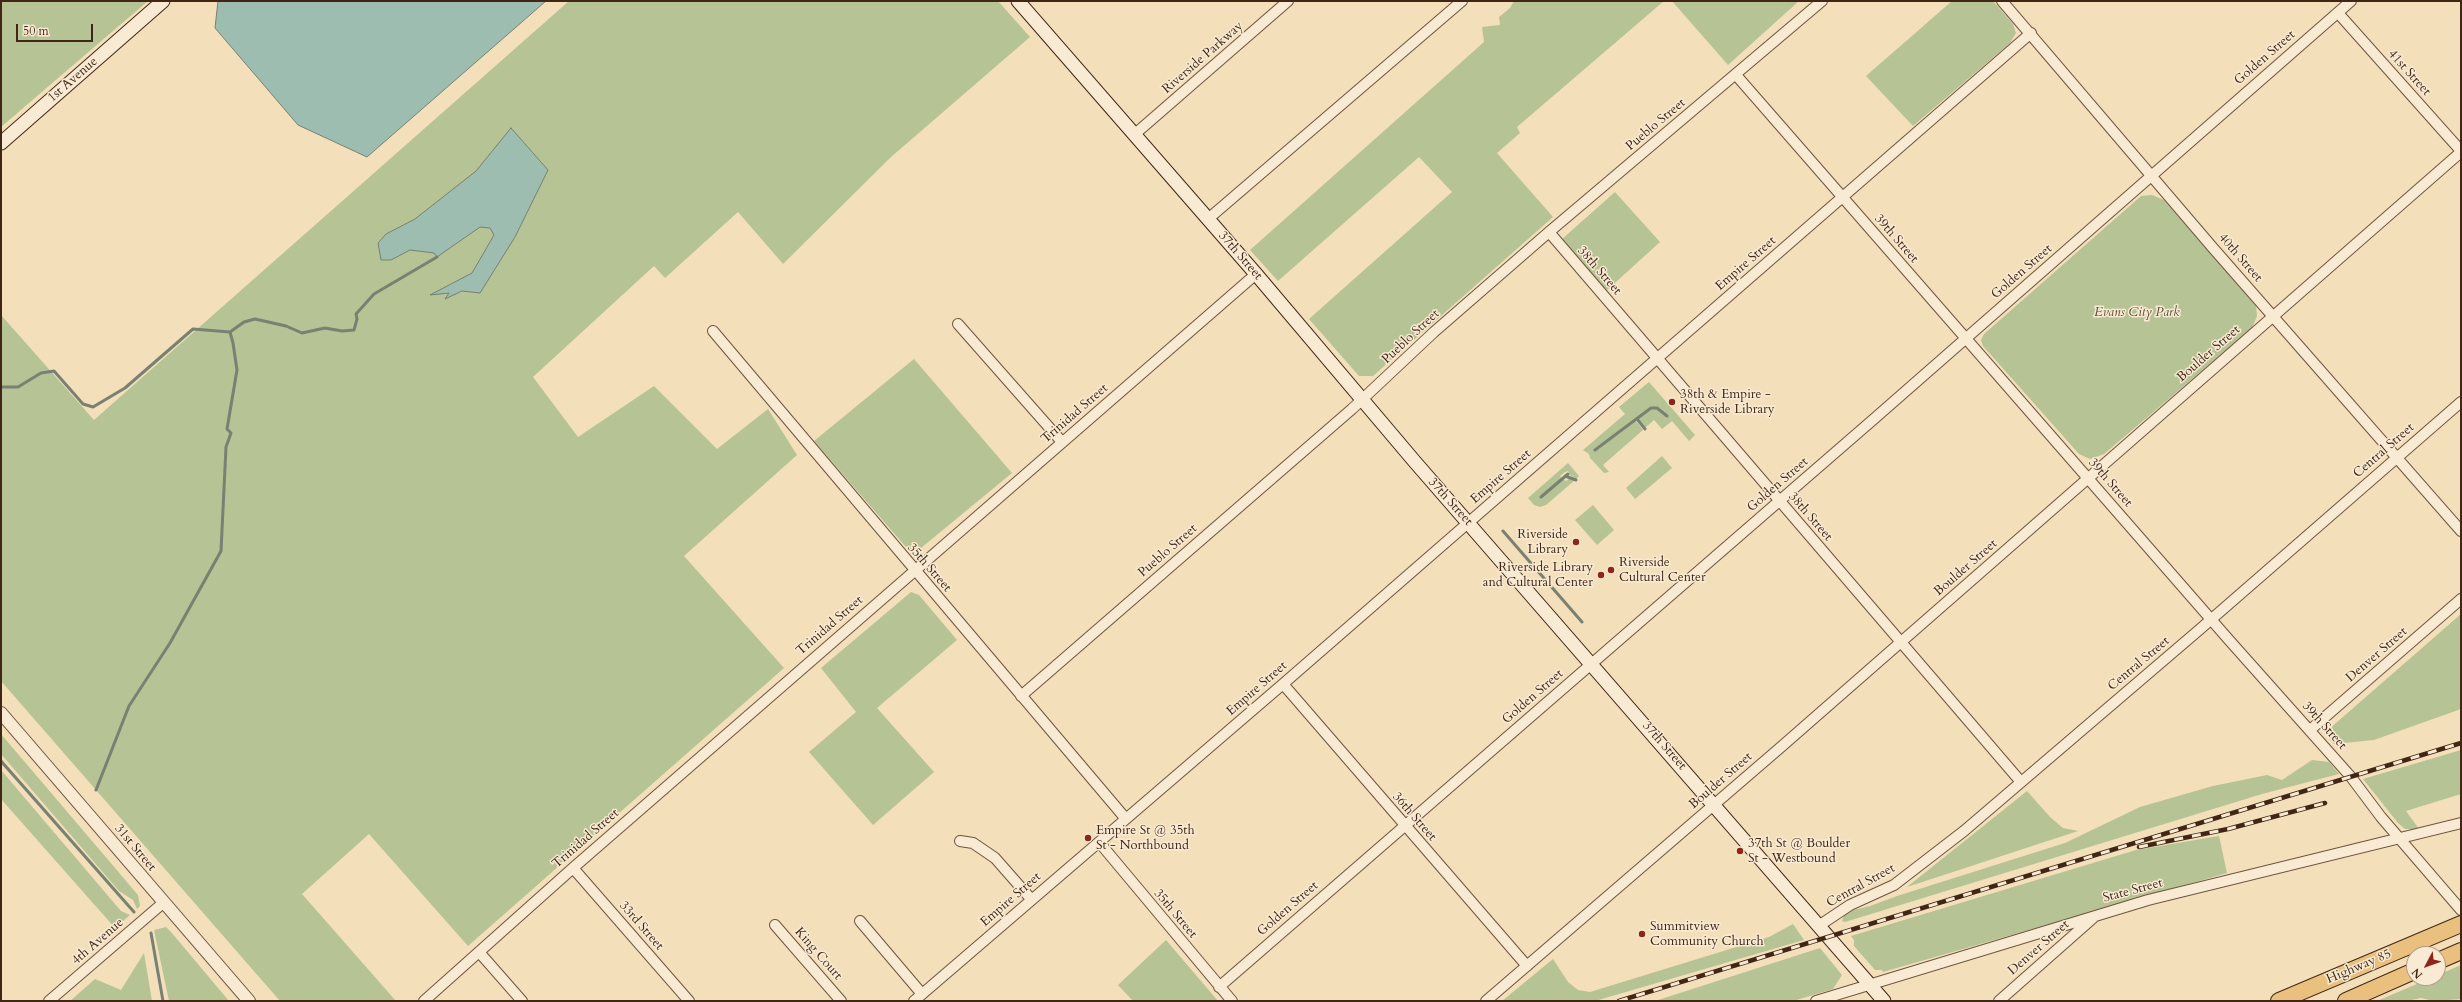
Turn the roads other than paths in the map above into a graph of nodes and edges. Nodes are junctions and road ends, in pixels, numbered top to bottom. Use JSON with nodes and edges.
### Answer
{"nodes":[{"id":1,"x":164,"y":1,"type":"edge"},
{"id":2,"x":1018,"y":1,"type":"edge"},
{"id":3,"x":1288,"y":1,"type":"edge"},
{"id":4,"x":1462,"y":1,"type":"edge"},
{"id":5,"x":1822,"y":1,"type":"edge"},
{"id":6,"x":2002,"y":1,"type":"edge"},
{"id":7,"x":2351,"y":1,"type":"edge"},
{"id":8,"x":2338,"y":13,"type":"junction"},
{"id":9,"x":2031,"y":33,"type":"junction"},
{"id":10,"x":1736,"y":75,"type":"junction"},
{"id":11,"x":1135,"y":134,"type":"junction"},
{"id":12,"x":1,"y":143,"type":"edge"},
{"id":13,"x":2461,"y":152,"type":"edge"},
{"id":14,"x":2152,"y":175,"type":"junction"},
{"id":15,"x":1842,"y":198,"type":"junction"},
{"id":16,"x":1208,"y":219,"type":"junction"},
{"id":17,"x":1549,"y":232,"type":"junction"},
{"id":18,"x":1256,"y":274,"type":"junction"},
{"id":19,"x":2273,"y":316,"type":"junction"},
{"id":20,"x":958,"y":324,"type":"dead end"},
{"id":21,"x":713,"y":331,"type":"dead end"},
{"id":22,"x":1965,"y":338,"type":"junction"},
{"id":23,"x":1658,"y":358,"type":"junction"},
{"id":24,"x":1362,"y":400,"type":"junction"},
{"id":25,"x":2461,"y":402,"type":"edge"},
{"id":26,"x":1062,"y":442,"type":"junction"},
{"id":27,"x":2397,"y":458,"type":"junction"},
{"id":28,"x":2088,"y":478,"type":"junction"},
{"id":29,"x":1780,"y":501,"type":"junction"},
{"id":30,"x":1469,"y":522,"type":"junction"},
{"id":31,"x":2461,"y":531,"type":"edge"},
{"id":32,"x":914,"y":571,"type":"junction"},
{"id":33,"x":2461,"y":599,"type":"edge"},
{"id":34,"x":2212,"y":619,"type":"junction"},
{"id":35,"x":1901,"y":641,"type":"junction"},
{"id":36,"x":1592,"y":663,"type":"junction"},
{"id":37,"x":1283,"y":684,"type":"junction"},
{"id":38,"x":1021,"y":696,"type":"junction"},
{"id":39,"x":1,"y":713,"type":"edge"},
{"id":40,"x":2310,"y":730,"type":"junction"},
{"id":41,"x":2021,"y":782,"type":"junction"},
{"id":42,"x":1714,"y":804,"type":"junction"},
{"id":43,"x":1126,"y":820,"type":"junction"},
{"id":44,"x":2461,"y":823,"type":"edge"},
{"id":45,"x":1404,"y":826,"type":"junction"},
{"id":46,"x":2398,"y":838,"type":"junction"},
{"id":47,"x":960,"y":841,"type":"dead end"},
{"id":48,"x":1099,"y":842,"type":"junction"},
{"id":49,"x":572,"y":868,"type":"junction"},
{"id":50,"x":1031,"y":899,"type":"junction"},
{"id":51,"x":163,"y":903,"type":"junction"},
{"id":52,"x":2461,"y":910,"type":"edge"},
{"id":53,"x":2096,"y":915,"type":"junction"},
{"id":54,"x":860,"y":921,"type":"dead end"},
{"id":55,"x":2461,"y":924,"type":"edge"},
{"id":56,"x":775,"y":925,"type":"dead end"},
{"id":57,"x":1820,"y":925,"type":"junction"},
{"id":58,"x":2461,"y":951,"type":"edge"},
{"id":59,"x":479,"y":952,"type":"junction"},
{"id":60,"x":2446,"y":958,"type":"edge"},
{"id":61,"x":1527,"y":966,"type":"junction"},
{"id":62,"x":2406,"y":975,"type":"edge"},
{"id":63,"x":1870,"y":984,"type":"junction"},
{"id":64,"x":1219,"y":986,"type":"junction"},
{"id":65,"x":918,"y":998,"type":"edge"},
{"id":66,"x":49,"y":1001,"type":"edge"},
{"id":67,"x":249,"y":1001,"type":"edge"},
{"id":68,"x":425,"y":1001,"type":"edge"},
{"id":69,"x":522,"y":1001,"type":"edge"},
{"id":70,"x":689,"y":1001,"type":"edge"},
{"id":71,"x":841,"y":1001,"type":"edge"},
{"id":72,"x":1232,"y":1001,"type":"edge"},
{"id":73,"x":1486,"y":1001,"type":"edge"},
{"id":74,"x":1816,"y":1001,"type":"edge"},
{"id":75,"x":1884,"y":1001,"type":"edge"},
{"id":76,"x":1998,"y":1001,"type":"edge"},
{"id":77,"x":2279,"y":1001,"type":"edge"},
{"id":78,"x":2346,"y":1001,"type":"edge"}],
"edges":[{"from":1,"to":12,"type":"main road","name":"1st Avenue"},
{"from":2,"to":11,"type":"main road","name":"37th Street"},
{"from":3,"to":11,"type":"street","name":"Riverside Parkway"},
{"from":4,"to":16,"type":"street"},
{"from":5,"to":10,"type":"street","name":"Pueblo Street"},
{"from":6,"to":9,"type":"street","name":"40th Street"},
{"from":7,"to":8,"type":"street","name":"Golden Street"},
{"from":8,"to":13,"type":"street","name":"41st Street"},
{"from":8,"to":14,"type":"street","name":"Golden Street"},
{"from":9,"to":14,"type":"street","name":"40th Street"},
{"from":9,"to":15,"type":"street","name":"Empire Street"},
{"from":10,"to":15,"type":"street","name":"39th Street"},
{"from":10,"to":17,"type":"street","name":"Pueblo Street"},
{"from":11,"to":16,"type":"main road","name":"37th Street"},
{"from":13,"to":19,"type":"street","name":"Boulder Street"},
{"from":14,"to":19,"type":"street","name":"40th Street"},
{"from":14,"to":22,"type":"street","name":"Golden Street"},
{"from":15,"to":22,"type":"street","name":"39th Street"},
{"from":15,"to":23,"type":"street","name":"Empire Street"},
{"from":16,"to":18,"type":"main road","name":"37th Street"},
{"from":17,"to":23,"type":"street","name":"38th Street"},
{"from":17,"to":24,"type":"street","name":"Pueblo Street"},
{"from":18,"to":24,"type":"main road","name":"37th Street"},
{"from":18,"to":26,"type":"street","name":"Trinidad Street"},
{"from":19,"to":27,"type":"street","name":"40th Street"},
{"from":19,"to":28,"type":"street","name":"Boulder Street"},
{"from":20,"to":26,"type":"street"},
{"from":21,"to":32,"type":"street","name":"35th Street"},
{"from":22,"to":28,"type":"street","name":"39th Street"},
{"from":22,"to":29,"type":"street","name":"Golden Street"},
{"from":23,"to":29,"type":"street","name":"38th Street"},
{"from":23,"to":30,"type":"street","name":"Empire Street"},
{"from":24,"to":30,"type":"main road","name":"37th Street"},
{"from":24,"to":38,"type":"street","name":"Pueblo Street"},
{"from":25,"to":27,"type":"street","name":"Central Street"},
{"from":26,"to":32,"type":"street","name":"Trinidad Street"},
{"from":27,"to":31,"type":"street","name":"40th Street"},
{"from":27,"to":34,"type":"street","name":"Central Street"},
{"from":28,"to":34,"type":"street","name":"39th Street"},
{"from":28,"to":35,"type":"street","name":"Boulder Street"},
{"from":29,"to":35,"type":"street","name":"38th Street"},
{"from":29,"to":36,"type":"street","name":"Golden Street"},
{"from":30,"to":36,"type":"main road","name":"37th Street"},
{"from":30,"to":37,"type":"street","name":"Empire Street"},
{"from":32,"to":38,"type":"street","name":"35th Street"},
{"from":32,"to":49,"type":"street","name":"Trinidad Street"},
{"from":33,"to":40,"type":"street","name":"Denver Street"},
{"from":34,"to":40,"type":"street","name":"39th Street"},
{"from":34,"to":41,"type":"street","name":"Central Street"},
{"from":35,"to":41,"type":"street","name":"38th Street"},
{"from":35,"to":42,"type":"street","name":"Boulder Street"},
{"from":36,"to":42,"type":"main road","name":"37th Street"},
{"from":36,"to":45,"type":"street","name":"Golden Street"},
{"from":37,"to":43,"type":"street","name":"Empire Street"},
{"from":37,"to":45,"type":"street","name":"36th Street"},
{"from":38,"to":43,"type":"street","name":"35th Street"},
{"from":39,"to":51,"type":"street","name":"31st Street"},
{"from":40,"to":46,"type":"street","name":"39th Street"},
{"from":41,"to":57,"type":"street","name":"Central Street"},
{"from":42,"to":57,"type":"main road","name":"37th Street"},
{"from":42,"to":61,"type":"street","name":"Boulder Street"},
{"from":43,"to":48,"type":"street","name":"Empire Street"},
{"from":44,"to":46,"type":"street","name":"State Street"},
{"from":45,"to":61,"type":"street","name":"36th Street"},
{"from":45,"to":64,"type":"street","name":"Golden Street"},
{"from":46,"to":52,"type":"street","name":"39th Street"},
{"from":46,"to":53,"type":"street","name":"State Street"},
{"from":47,"to":50,"type":"street"},
{"from":48,"to":50,"type":"street","name":"Empire Street"},
{"from":48,"to":64,"type":"street","name":"35th Street"},
{"from":49,"to":59,"type":"street","name":"Trinidad Street"},
{"from":49,"to":70,"type":"street","name":"33rd Street"},
{"from":50,"to":65,"type":"street","name":"Empire Street"},
{"from":51,"to":66,"type":"street","name":"4th Avenue"},
{"from":51,"to":67,"type":"street","name":"31st Street"},
{"from":53,"to":63,"type":"street","name":"State Street"},
{"from":53,"to":76,"type":"street","name":"Denver Street"},
{"from":54,"to":65,"type":"street"},
{"from":55,"to":77,"type":"highway","name":"Highway 85"},
{"from":56,"to":71,"type":"street","name":"King Court"},
{"from":57,"to":63,"type":"main road","name":"37th Street"},
{"from":58,"to":60,"type":"highway"},
{"from":59,"to":68,"type":"street","name":"Trinidad Street"},
{"from":59,"to":69,"type":"street"},
{"from":61,"to":73,"type":"street","name":"Boulder Street"},
{"from":62,"to":78,"type":"highway","name":"Highway 85"},
{"from":63,"to":74,"type":"street","name":"State Street"},
{"from":63,"to":75,"type":"main road","name":"37th Street"},
{"from":64,"to":72,"type":"street","name":"35th Street"}]}
